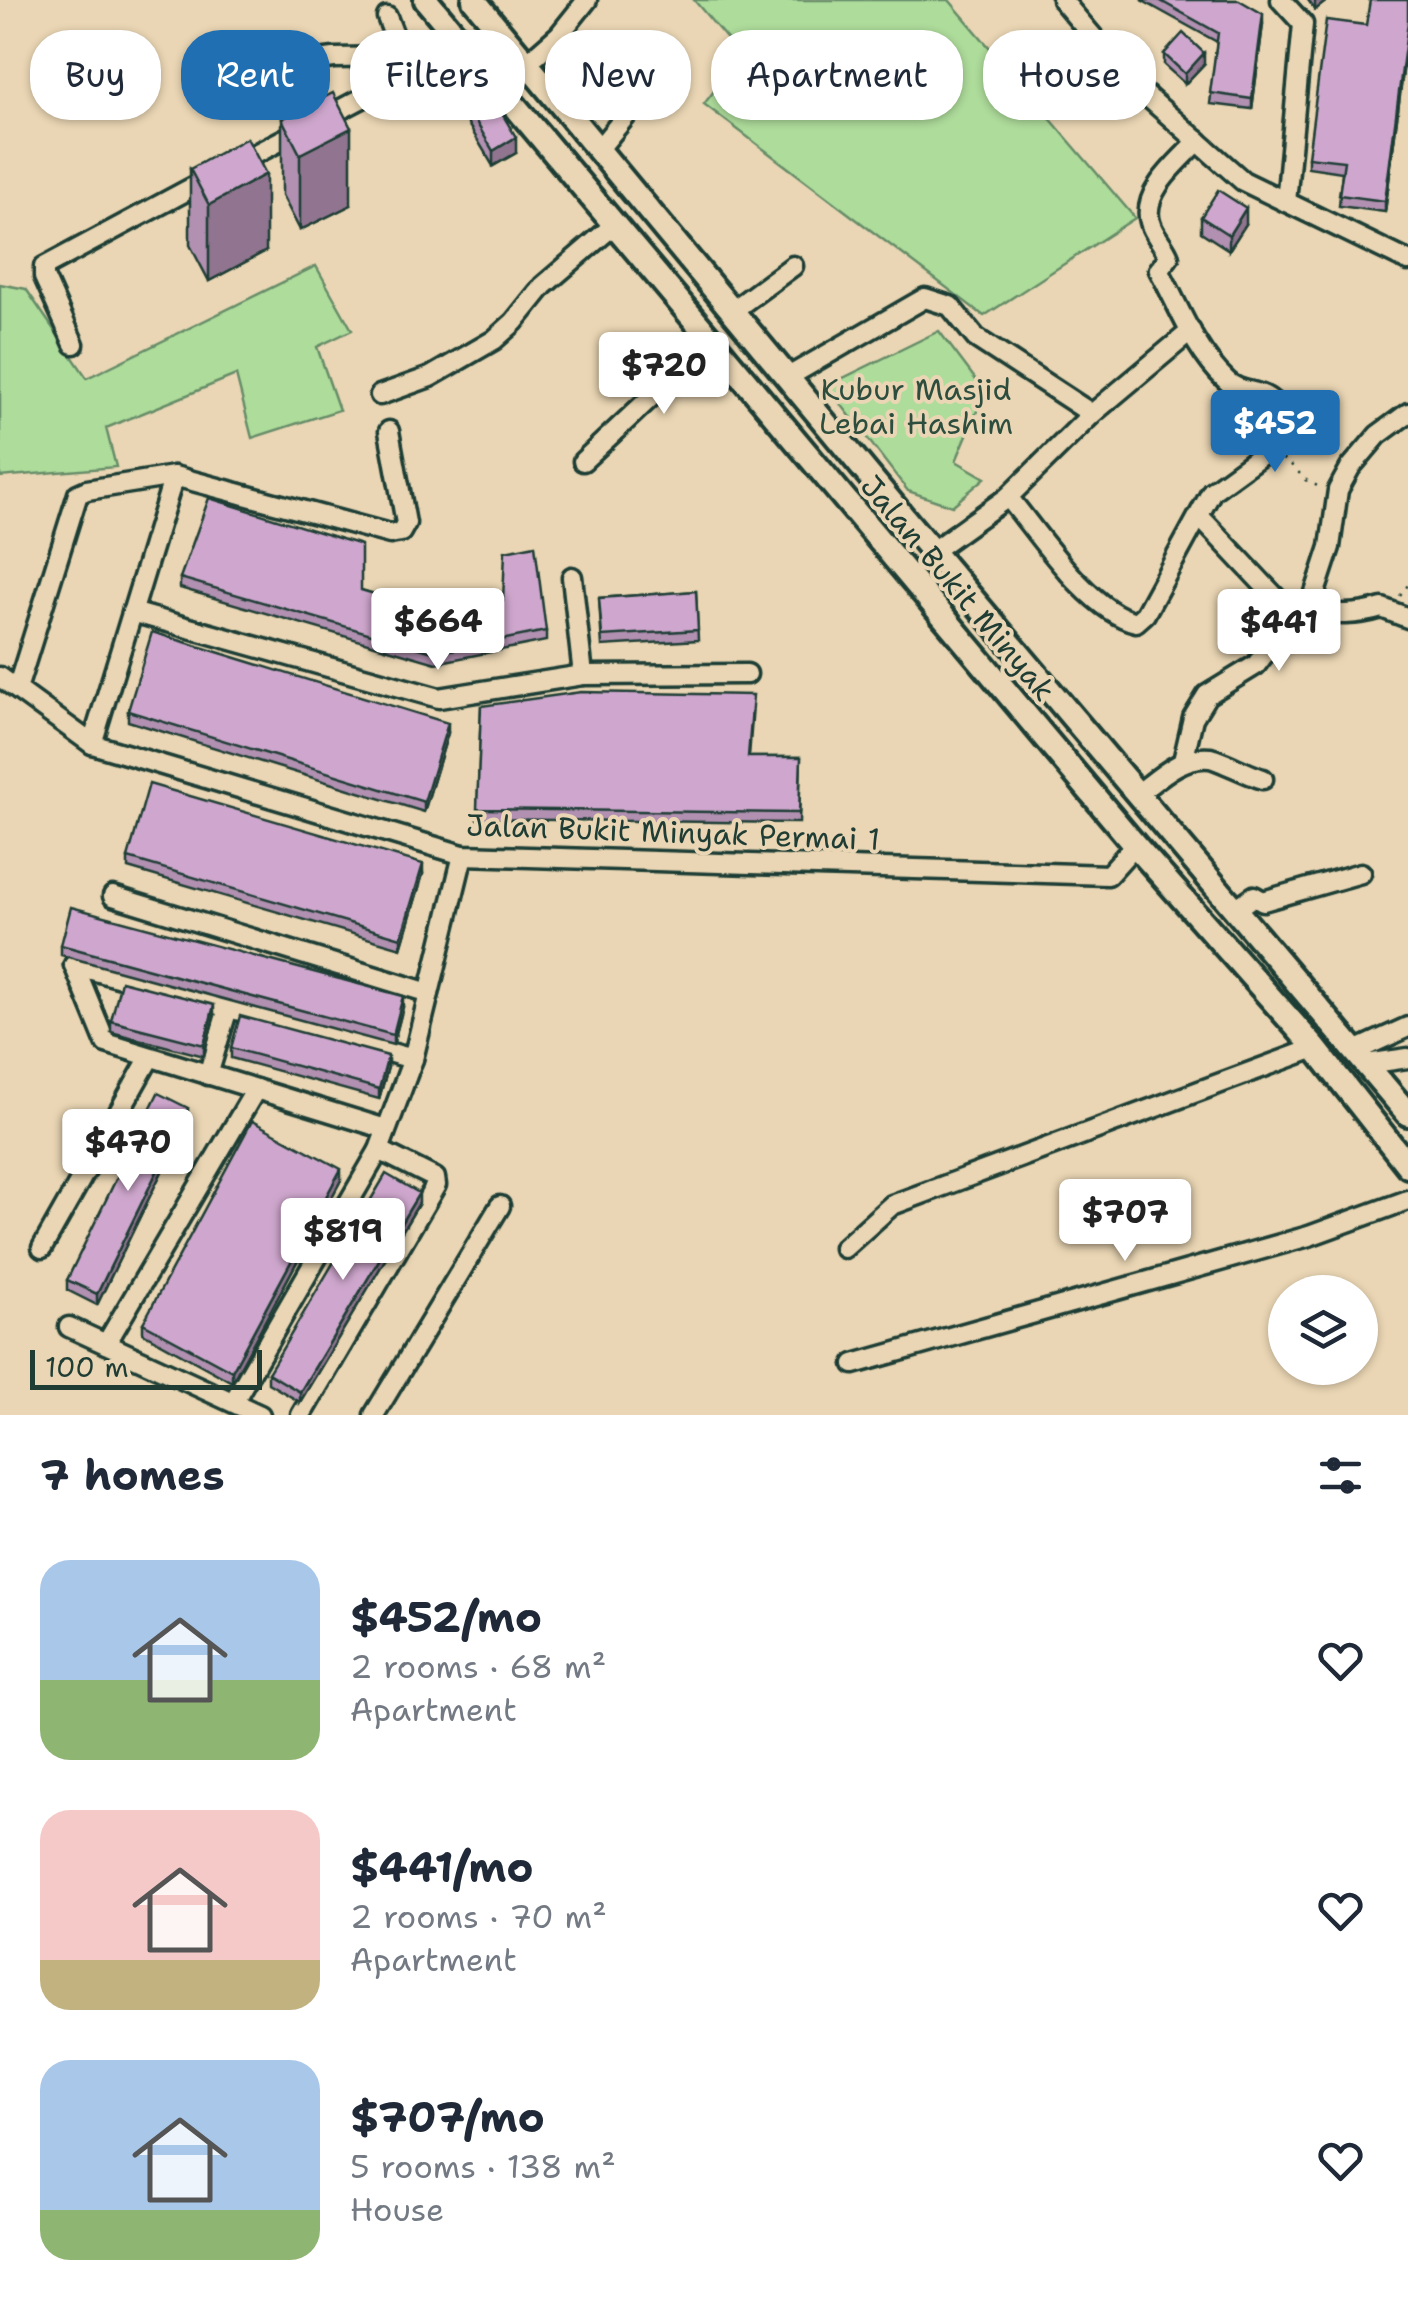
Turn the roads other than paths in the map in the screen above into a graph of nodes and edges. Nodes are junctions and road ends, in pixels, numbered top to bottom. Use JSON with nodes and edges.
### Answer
{"nodes":[{"id":1,"x":426,"y":0,"type":"edge"},
{"id":2,"x":587,"y":0,"type":"edge"},
{"id":3,"x":1281,"y":0,"type":"edge"},
{"id":4,"x":1066,"y":1,"type":"edge"},
{"id":5,"x":480,"y":3,"type":"edge"},
{"id":6,"x":387,"y":17,"type":"dead end"},
{"id":7,"x":393,"y":30,"type":"edge"},
{"id":8,"x":452,"y":30,"type":"edge"},
{"id":9,"x":527,"y":63,"type":"junction"},
{"id":10,"x":350,"y":105,"type":"edge"},
{"id":11,"x":525,"y":119,"type":"edge"},
{"id":12,"x":623,"y":120,"type":"edge"},
{"id":13,"x":1198,"y":141,"type":"junction"},
{"id":14,"x":598,"y":150,"type":"junction"},
{"id":15,"x":1286,"y":202,"type":"junction"},
{"id":16,"x":614,"y":225,"type":"junction"},
{"id":17,"x":1408,"y":261,"type":"edge"},
{"id":18,"x":792,"y":266,"type":"dead end"},
{"id":19,"x":708,"y":282,"type":"junction"},
{"id":20,"x":685,"y":307,"type":"junction"},
{"id":21,"x":734,"y":314,"type":"junction"},
{"id":22,"x":1191,"y":331,"type":"junction"},
{"id":23,"x":713,"y":339,"type":"junction"},
{"id":24,"x":74,"y":344,"type":"dead end"},
{"id":25,"x":788,"y":378,"type":"junction"},
{"id":26,"x":380,"y":395,"type":"dead end"},
{"id":27,"x":1408,"y":413,"type":"edge"},
{"id":28,"x":1092,"y":414,"type":"junction"},
{"id":29,"x":388,"y":431,"type":"dead end"},
{"id":30,"x":583,"y":461,"type":"dead end"},
{"id":31,"x":174,"y":476,"type":"junction"},
{"id":32,"x":1008,"y":497,"type":"junction"},
{"id":33,"x":1199,"y":516,"type":"junction"},
{"id":34,"x":934,"y":550,"type":"junction"},
{"id":35,"x":572,"y":577,"type":"dead end"},
{"id":36,"x":132,"y":612,"type":"junction"},
{"id":37,"x":1303,"y":616,"type":"junction"},
{"id":38,"x":1408,"y":618,"type":"edge"},
{"id":39,"x":748,"y":674,"type":"dead end"},
{"id":40,"x":584,"y":675,"type":"junction"},
{"id":41,"x":0,"y":677,"type":"edge"},
{"id":42,"x":17,"y":689,"type":"junction"},
{"id":43,"x":92,"y":744,"type":"junction"},
{"id":44,"x":1183,"y":761,"type":"junction"},
{"id":45,"x":1263,"y":780,"type":"dead end"},
{"id":46,"x":1139,"y":793,"type":"junction"},
{"id":47,"x":1134,"y":845,"type":"junction"},
{"id":48,"x":463,"y":855,"type":"junction"},
{"id":49,"x":1361,"y":873,"type":"dead end"},
{"id":50,"x":113,"y":896,"type":"dead end"},
{"id":51,"x":1235,"y":909,"type":"junction"},
{"id":52,"x":429,"y":993,"type":"junction"},
{"id":53,"x":228,"y":1008,"type":"junction"},
{"id":54,"x":1408,"y":1027,"type":"edge"},
{"id":55,"x":1315,"y":1048,"type":"junction"},
{"id":56,"x":150,"y":1057,"type":"junction"},
{"id":57,"x":1360,"y":1057,"type":"junction"},
{"id":58,"x":1408,"y":1058,"type":"edge"},
{"id":59,"x":413,"y":1059,"type":"junction"},
{"id":60,"x":208,"y":1074,"type":"junction"},
{"id":61,"x":256,"y":1089,"type":"junction"},
{"id":62,"x":1408,"y":1114,"type":"edge"},
{"id":63,"x":386,"y":1129,"type":"junction"},
{"id":64,"x":380,"y":1150,"type":"junction"},
{"id":65,"x":1408,"y":1166,"type":"edge"},
{"id":66,"x":1408,"y":1200,"type":"edge"},
{"id":67,"x":500,"y":1206,"type":"dead end"},
{"id":68,"x":42,"y":1248,"type":"dead end"},
{"id":69,"x":844,"y":1248,"type":"dead end"},
{"id":70,"x":68,"y":1327,"type":"dead end"},
{"id":71,"x":106,"y":1344,"type":"junction"},
{"id":72,"x":854,"y":1364,"type":"dead end"},
{"id":73,"x":234,"y":1401,"type":"junction"},
{"id":74,"x":260,"y":1415,"type":"edge"},
{"id":75,"x":301,"y":1415,"type":"edge"},
{"id":76,"x":374,"y":1415,"type":"edge"}],
"edges":[{"from":1,"to":8,"type":"main road","name":"Jalan Bukit Minyak"},
{"from":2,"to":9,"type":"street"},
{"from":3,"to":15,"type":"street"},
{"from":4,"to":13,"type":"street"},
{"from":5,"to":9,"type":"main road","name":"Jalan Bukit Minyak"},
{"from":6,"to":7,"type":"street"},
{"from":9,"to":14,"type":"main road","name":"Jalan Bukit Minyak"},
{"from":10,"to":24,"type":"street"},
{"from":11,"to":16,"type":"main road","name":"Jalan Bukit Minyak"},
{"from":12,"to":14,"type":"street"},
{"from":13,"to":15,"type":"street"},
{"from":13,"to":22,"type":"street"},
{"from":14,"to":19,"type":"main road","name":"Jalan Bukit Minyak"},
{"from":15,"to":17,"type":"street"},
{"from":16,"to":20,"type":"main road","name":"Jalan Bukit Minyak"},
{"from":16,"to":26,"type":"street"},
{"from":18,"to":21,"type":"street"},
{"from":19,"to":20,"type":"main road"},
{"from":19,"to":21,"type":"main road","name":"Jalan Bukit Minyak"},
{"from":20,"to":23,"type":"main road","name":"Jalan Bukit Minyak"},
{"from":21,"to":23,"type":"main road"},
{"from":21,"to":25,"type":"main road","name":"Jalan Bukit Minyak"},
{"from":22,"to":28,"type":"street"},
{"from":22,"to":33,"type":"street"},
{"from":23,"to":30,"type":"street"},
{"from":23,"to":47,"type":"main road","name":"Jalan Bukit Minyak"},
{"from":25,"to":28,"type":"street"},
{"from":25,"to":34,"type":"main road","name":"Jalan Bukit Minyak"},
{"from":27,"to":37,"type":"street"},
{"from":28,"to":32,"type":"street"},
{"from":29,"to":31,"type":"street"},
{"from":31,"to":36,"type":"street"},
{"from":31,"to":42,"type":"street"},
{"from":32,"to":33,"type":"street"},
{"from":32,"to":34,"type":"street"},
{"from":33,"to":37,"type":"street"},
{"from":34,"to":46,"type":"main road","name":"Jalan Bukit Minyak"},
{"from":35,"to":40,"type":"street"},
{"from":36,"to":40,"type":"street"},
{"from":36,"to":43,"type":"street"},
{"from":37,"to":38,"type":"street"},
{"from":37,"to":44,"type":"street"},
{"from":39,"to":40,"type":"street"},
{"from":41,"to":42,"type":"street","name":"Jalan Bukit Minyak Permai 1"},
{"from":42,"to":43,"type":"street","name":"Jalan Bukit Minyak Permai 1"},
{"from":43,"to":48,"type":"street","name":"Jalan Bukit Minyak Permai 1"},
{"from":44,"to":45,"type":"street"},
{"from":44,"to":46,"type":"street"},
{"from":46,"to":51,"type":"main road","name":"Jalan Bukit Minyak"},
{"from":47,"to":48,"type":"street","name":"Jalan Bukit Minyak Permai 1"},
{"from":47,"to":55,"type":"main road","name":"Jalan Bukit Minyak"},
{"from":48,"to":52,"type":"street"},
{"from":49,"to":51,"type":"street"},
{"from":50,"to":52,"type":"street"},
{"from":51,"to":57,"type":"main road","name":"Jalan Bukit Minyak"},
{"from":52,"to":59,"type":"street"},
{"from":53,"to":56,"type":"street"},
{"from":53,"to":59,"type":"street"},
{"from":53,"to":60,"type":"street"},
{"from":54,"to":57,"type":"street"},
{"from":55,"to":65,"type":"main road","name":"Jalan Bukit Minyak"},
{"from":55,"to":69,"type":"street"},
{"from":56,"to":60,"type":"street"},
{"from":56,"to":68,"type":"street"},
{"from":57,"to":58,"type":"street"},
{"from":57,"to":62,"type":"main road","name":"Jalan Bukit Minyak"},
{"from":59,"to":63,"type":"street"},
{"from":60,"to":61,"type":"street"},
{"from":61,"to":63,"type":"street"},
{"from":61,"to":71,"type":"street"},
{"from":63,"to":64,"type":"street"},
{"from":64,"to":73,"type":"street"},
{"from":64,"to":75,"type":"street"},
{"from":66,"to":72,"type":"street"},
{"from":67,"to":76,"type":"street"},
{"from":70,"to":71,"type":"street"},
{"from":71,"to":73,"type":"street"},
{"from":73,"to":74,"type":"street"}]}
